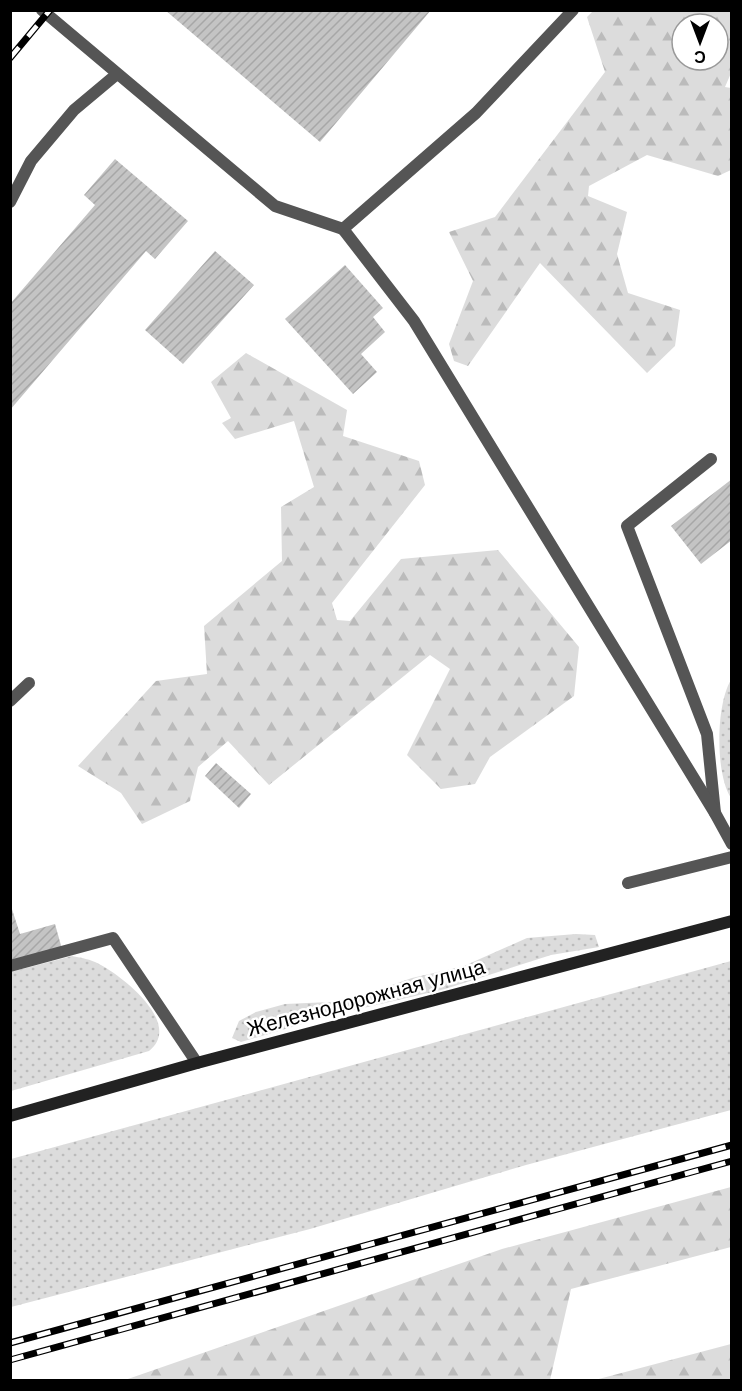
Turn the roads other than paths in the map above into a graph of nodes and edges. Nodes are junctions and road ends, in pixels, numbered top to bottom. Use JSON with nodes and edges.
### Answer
{"nodes":[{"id":1,"x":42,"y":10,"type":"edge"},
{"id":2,"x":573,"y":10,"type":"edge"},
{"id":3,"x":117,"y":74,"type":"junction"},
{"id":4,"x":10,"y":202,"type":"edge"},
{"id":5,"x":343,"y":229,"type":"junction"},
{"id":6,"x":711,"y":459,"type":"dead end"},
{"id":7,"x":29,"y":683,"type":"dead end"},
{"id":8,"x":10,"y":701,"type":"edge"},
{"id":9,"x":715,"y":813,"type":"junction"},
{"id":10,"x":732,"y":844,"type":"edge"},
{"id":11,"x":732,"y":857,"type":"edge"},
{"id":12,"x":628,"y":883,"type":"dead end"},
{"id":13,"x":732,"y":921,"type":"edge"},
{"id":14,"x":10,"y":966,"type":"edge"},
{"id":15,"x":197,"y":1063,"type":"junction"},
{"id":16,"x":10,"y":1116,"type":"edge"}],
"edges":[{"from":1,"to":3,"type":"street"},
{"from":2,"to":5,"type":"street"},
{"from":3,"to":4,"type":"street"},
{"from":3,"to":5,"type":"street"},
{"from":5,"to":9,"type":"street"},
{"from":6,"to":9,"type":"street"},
{"from":7,"to":8,"type":"street"},
{"from":9,"to":10,"type":"street"},
{"from":11,"to":12,"type":"street"},
{"from":13,"to":15,"type":"main road","name":"Железнодорожная улица"},
{"from":14,"to":15,"type":"street"},
{"from":15,"to":16,"type":"main road","name":"Железнодорожная улица"}]}
